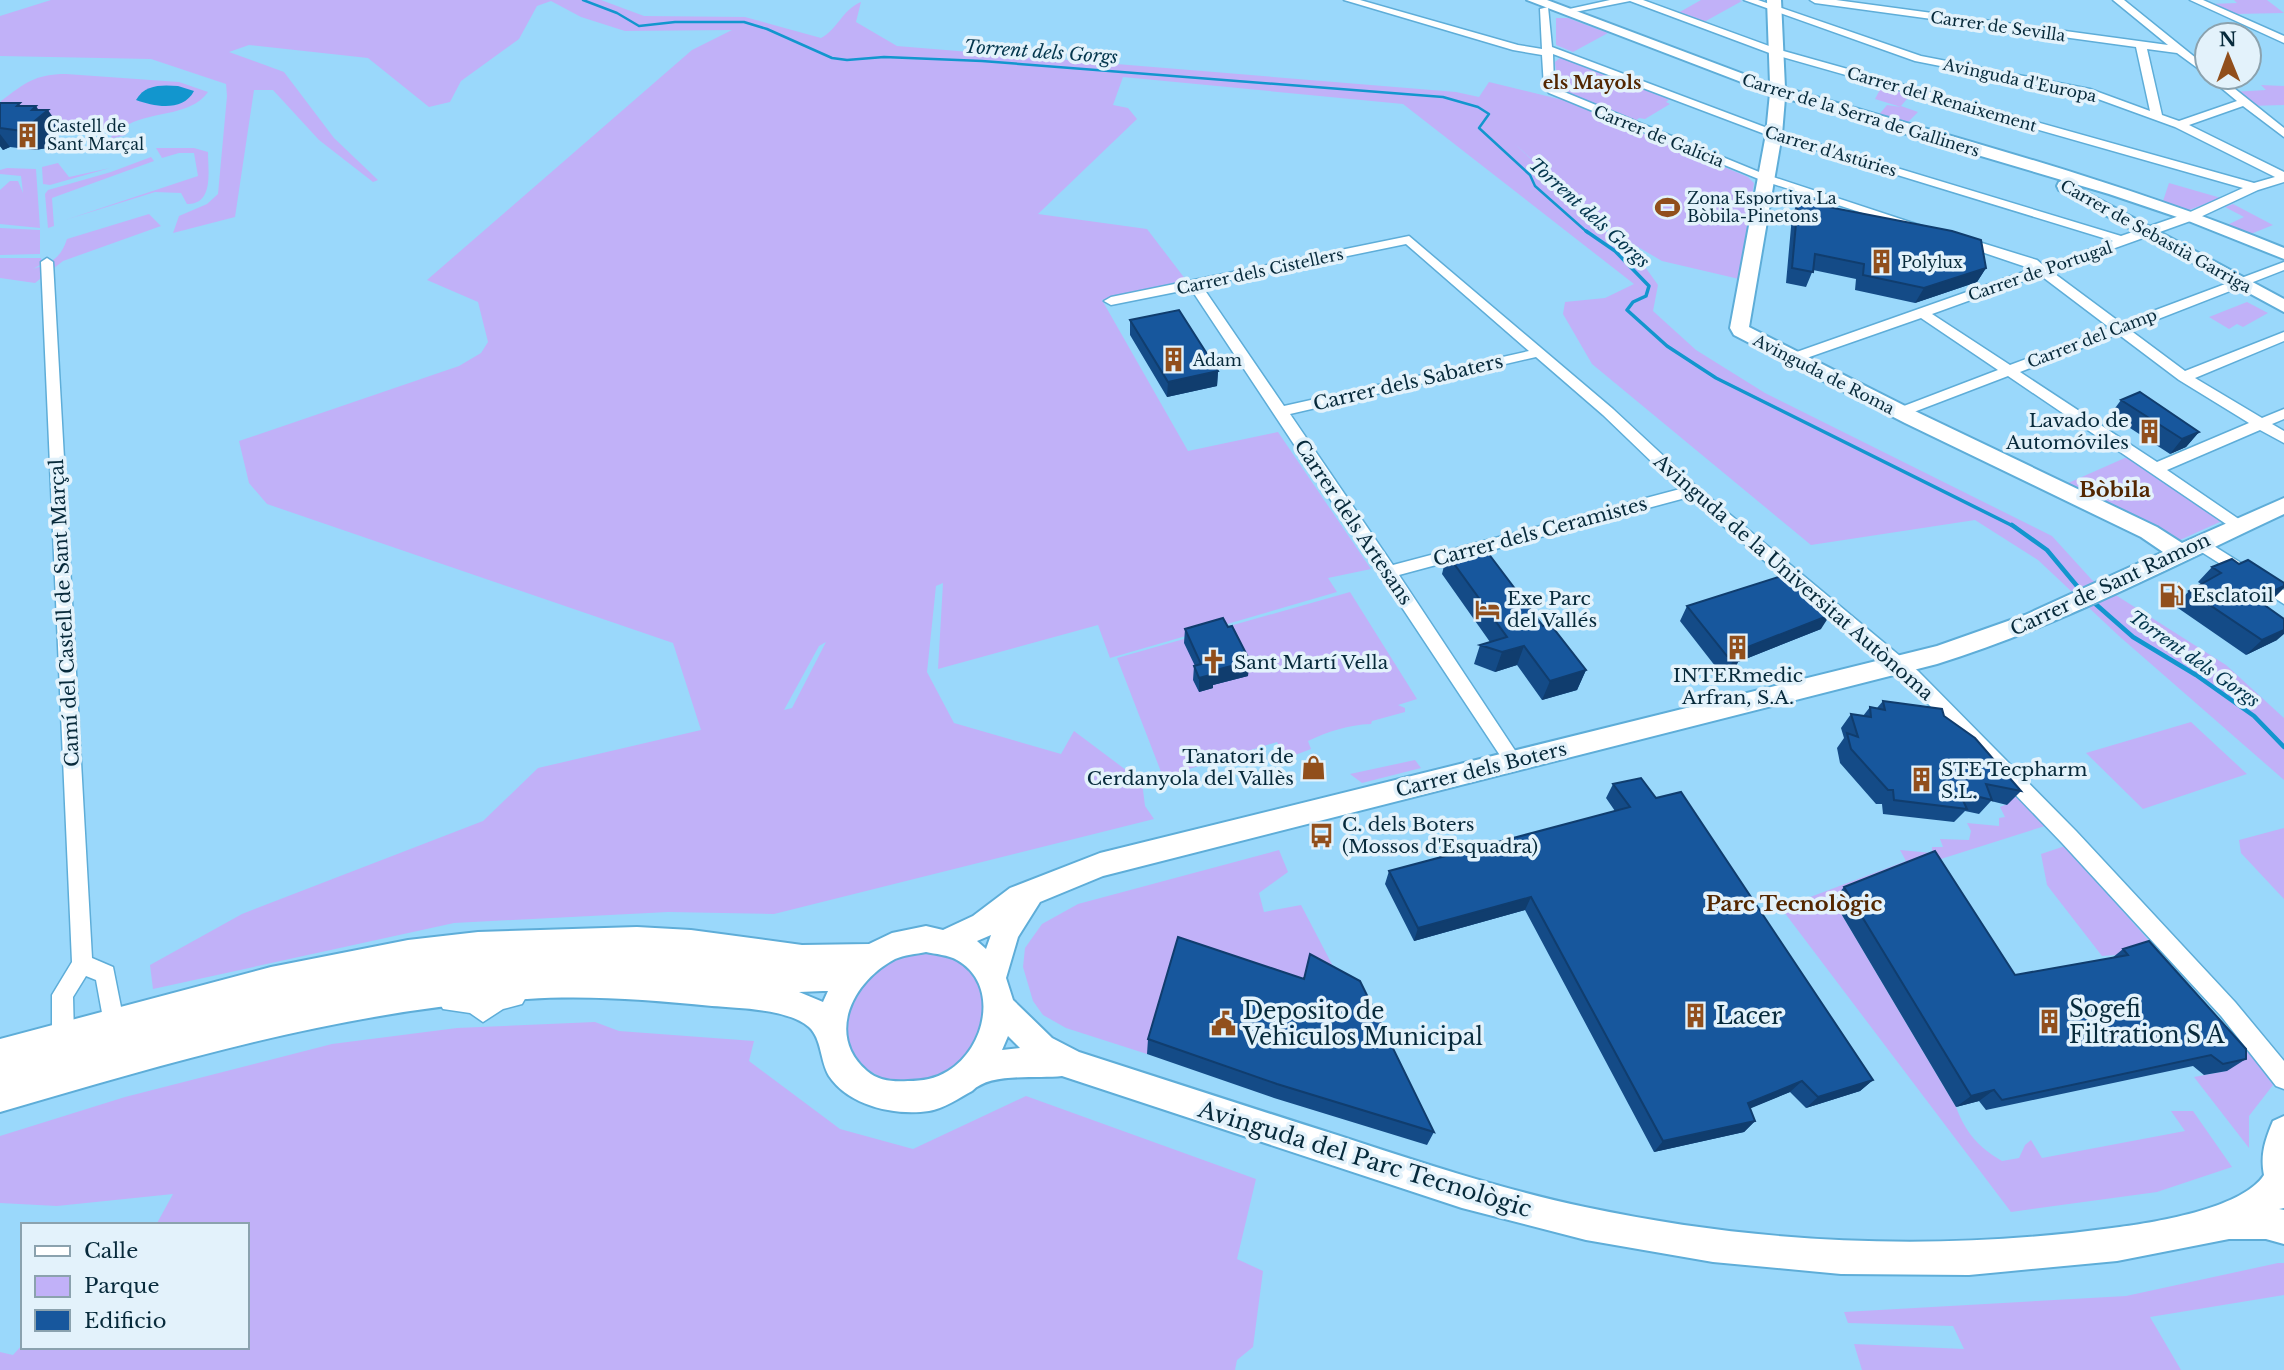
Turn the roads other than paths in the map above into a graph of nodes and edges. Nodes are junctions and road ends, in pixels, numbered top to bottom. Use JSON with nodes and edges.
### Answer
{"nodes":[{"id":1,"x":1349,"y":0,"type":"edge"},
{"id":2,"x":1519,"y":0,"type":"edge"},
{"id":3,"x":1626,"y":0,"type":"edge"},
{"id":4,"x":1634,"y":0,"type":"edge"},
{"id":5,"x":1749,"y":0,"type":"edge"},
{"id":6,"x":1815,"y":0,"type":"edge"},
{"id":7,"x":2118,"y":0,"type":"edge"},
{"id":8,"x":2195,"y":0,"type":"edge"},
{"id":9,"x":1775,"y":5,"type":"edge"},
{"id":10,"x":1558,"y":7,"type":"edge"},
{"id":11,"x":2284,"y":40,"type":"edge"},
{"id":12,"x":2141,"y":46,"type":"junction"},
{"id":13,"x":2180,"y":50,"type":"junction"},
{"id":14,"x":1546,"y":51,"type":"junction"},
{"id":15,"x":1776,"y":51,"type":"junction"},
{"id":16,"x":2193,"y":61,"type":"edge"},
{"id":17,"x":2231,"y":91,"type":"edge"},
{"id":18,"x":1777,"y":92,"type":"junction"},
{"id":19,"x":2245,"y":102,"type":"junction"},
{"id":20,"x":2157,"y":116,"type":"junction"},
{"id":21,"x":2179,"y":125,"type":"junction"},
{"id":22,"x":1774,"y":134,"type":"junction"},
{"id":23,"x":2284,"y":134,"type":"edge"},
{"id":24,"x":2028,"y":165,"type":"joint"},
{"id":25,"x":1765,"y":178,"type":"junction"},
{"id":26,"x":2060,"y":178,"type":"junction"},
{"id":27,"x":2284,"y":178,"type":"edge"},
{"id":28,"x":2253,"y":187,"type":"junction"},
{"id":29,"x":2192,"y":216,"type":"junction"},
{"id":30,"x":2148,"y":232,"type":"junction"},
{"id":31,"x":1409,"y":240,"type":"joint"},
{"id":32,"x":2121,"y":240,"type":"junction"},
{"id":33,"x":2284,"y":254,"type":"edge"},
{"id":34,"x":47,"y":262,"type":"dead end"},
{"id":35,"x":2284,"y":266,"type":"edge"},
{"id":36,"x":2041,"y":270,"type":"junction"},
{"id":37,"x":2240,"y":282,"type":"junction"},
{"id":38,"x":1194,"y":284,"type":"junction"},
{"id":39,"x":1111,"y":301,"type":"dead end"},
{"id":40,"x":2284,"y":306,"type":"edge"},
{"id":41,"x":1921,"y":313,"type":"junction"},
{"id":42,"x":2119,"y":329,"type":"junction"},
{"id":43,"x":2284,"y":336,"type":"edge"},
{"id":44,"x":1536,"y":353,"type":"junction"},
{"id":45,"x":1793,"y":358,"type":"junction"},
{"id":46,"x":2007,"y":371,"type":"junction"},
{"id":47,"x":2184,"y":377,"type":"junction"},
{"id":48,"x":1279,"y":412,"type":"junction"},
{"id":49,"x":1901,"y":412,"type":"junction"},
{"id":50,"x":2284,"y":414,"type":"edge"},
{"id":51,"x":2261,"y":424,"type":"junction"},
{"id":52,"x":2284,"y":438,"type":"edge"},
{"id":53,"x":2155,"y":469,"type":"junction"},
{"id":54,"x":1692,"y":491,"type":"junction"},
{"id":55,"x":2284,"y":505,"type":"edge"},
{"id":56,"x":2238,"y":524,"type":"junction"},
{"id":57,"x":2182,"y":547,"type":"junction"},
{"id":58,"x":1389,"y":572,"type":"junction"},
{"id":59,"x":2284,"y":598,"type":"edge"},
{"id":60,"x":1933,"y":656,"type":"joint"},
{"id":61,"x":1898,"y":664,"type":"junction"},
{"id":62,"x":1513,"y":761,"type":"junction"},
{"id":63,"x":1034,"y":892,"type":"junction"},
{"id":64,"x":947,"y":942,"type":"junction"},
{"id":65,"x":82,"y":964,"type":"junction"},
{"id":66,"x":861,"y":965,"type":"junction"},
{"id":67,"x":689,"y":966,"type":"junction"},
{"id":68,"x":766,"y":975,"type":"junction"},
{"id":69,"x":992,"y":977,"type":"junction"},
{"id":70,"x":1000,"y":1007,"type":"junction"},
{"id":71,"x":113,"y":1022,"type":"junction"},
{"id":72,"x":831,"y":1035,"type":"junction"},
{"id":73,"x":63,"y":1036,"type":"junction"},
{"id":74,"x":0,"y":1054,"type":"edge"},
{"id":75,"x":1062,"y":1062,"type":"junction"},
{"id":76,"x":2277,"y":1065,"type":"edge"},
{"id":77,"x":969,"y":1074,"type":"junction"},
{"id":78,"x":0,"y":1076,"type":"edge"},
{"id":79,"x":2284,"y":1078,"type":"edge"},
{"id":80,"x":0,"y":1097,"type":"edge"},
{"id":81,"x":2284,"y":1132,"type":"edge"},
{"id":82,"x":2282,"y":1186,"type":"edge"},
{"id":83,"x":2214,"y":1224,"type":"junction"},
{"id":84,"x":2284,"y":1227,"type":"edge"}],
"edges":[{"from":1,"to":14,"type":"street","name":"Carrer d'Astúries"},
{"from":2,"to":10,"type":"street","name":"Carrer de la Serra de Galliners"},
{"from":3,"to":10,"type":"street"},
{"from":4,"to":15,"type":"street","name":"Carrer del Renaixement"},
{"from":5,"to":9,"type":"street","name":"Avinguda d'Europa"},
{"from":6,"to":12,"type":"street","name":"Carrer de Sevilla"},
{"from":7,"to":13,"type":"street"},
{"from":8,"to":11,"type":"street"},
{"from":9,"to":15,"type":"street","name":"Avinguda de Roma"},
{"from":9,"to":20,"type":"street","name":"Avinguda d'Europa"},
{"from":10,"to":14,"type":"street","name":"Carrer de Galícia"},
{"from":10,"to":18,"type":"street","name":"Carrer de la Serra de Galliners"},
{"from":12,"to":13,"type":"street","name":"Carrer de Sevilla"},
{"from":12,"to":20,"type":"street"},
{"from":13,"to":16,"type":"street"},
{"from":14,"to":22,"type":"street","name":"Carrer d'Astúries"},
{"from":14,"to":25,"type":"street","name":"Carrer de Galícia"},
{"from":15,"to":18,"type":"street","name":"Avinguda de Roma"},
{"from":15,"to":28,"type":"street","name":"Carrer del Renaixement"},
{"from":17,"to":19,"type":"street"},
{"from":18,"to":22,"type":"street","name":"Avinguda de Roma"},
{"from":18,"to":24,"type":"street","name":"Carrer de la Serra de Galliners"},
{"from":19,"to":21,"type":"street"},
{"from":19,"to":23,"type":"street"},
{"from":20,"to":21,"type":"street","name":"Avinguda d'Europa"},
{"from":21,"to":27,"type":"street","name":"Avinguda d'Europa"},
{"from":22,"to":25,"type":"street","name":"Avinguda de Roma"},
{"from":22,"to":32,"type":"street","name":"Carrer d'Astúries"},
{"from":24,"to":26,"type":"street","name":"Carrer de Sebastià Garriga"},
{"from":25,"to":36,"type":"street","name":"Carrer de Galícia"},
{"from":25,"to":45,"type":"street","name":"Avinguda de Roma"},
{"from":26,"to":29,"type":"street"},
{"from":26,"to":30,"type":"street","name":"Carrer de Sebastià Garriga"},
{"from":27,"to":28,"type":"street","name":"Carrer de Portugal"},
{"from":28,"to":29,"type":"street","name":"Carrer de Portugal"},
{"from":29,"to":30,"type":"street","name":"Carrer de Portugal"},
{"from":29,"to":33,"type":"street"},
{"from":30,"to":32,"type":"street","name":"Carrer de Portugal"},
{"from":30,"to":37,"type":"street","name":"Carrer de Sebastià Garriga"},
{"from":31,"to":38,"type":"street","name":"Carrer dels Cistellers"},
{"from":31,"to":44,"type":"street","name":"Avinguda de la Universitat Autònoma"},
{"from":32,"to":36,"type":"street","name":"Carrer de Portugal"},
{"from":34,"to":65,"type":"street","name":"Camí del Castell de Sant Marçal"},
{"from":35,"to":37,"type":"street","name":"Carrer del Camp"},
{"from":36,"to":41,"type":"street","name":"Carrer de Portugal"},
{"from":36,"to":42,"type":"street","name":"Carrer de Galícia"},
{"from":37,"to":40,"type":"street","name":"Carrer de Sebastià Garriga"},
{"from":37,"to":42,"type":"street","name":"Carrer del Camp"},
{"from":38,"to":39,"type":"street","name":"Carrer dels Cistellers"},
{"from":38,"to":48,"type":"street","name":"Carrer dels Artesans"},
{"from":41,"to":45,"type":"street","name":"Carrer de Portugal"},
{"from":41,"to":46,"type":"street"},
{"from":42,"to":46,"type":"street","name":"Carrer del Camp"},
{"from":42,"to":47,"type":"street","name":"Carrer de Galícia"},
{"from":43,"to":47,"type":"street"},
{"from":44,"to":48,"type":"street","name":"Carrer dels Sabaters"},
{"from":44,"to":54,"type":"street","name":"Avinguda de la Universitat Autònoma"},
{"from":45,"to":49,"type":"street","name":"Avinguda de Roma"},
{"from":46,"to":49,"type":"street","name":"Carrer del Camp"},
{"from":46,"to":53,"type":"street"},
{"from":47,"to":51,"type":"street","name":"Carrer de Galícia"},
{"from":48,"to":58,"type":"street","name":"Carrer dels Artesans"},
{"from":49,"to":57,"type":"street","name":"Avinguda de Roma"},
{"from":50,"to":51,"type":"street"},
{"from":51,"to":52,"type":"street","name":"Carrer de Galícia"},
{"from":51,"to":53,"type":"street"},
{"from":53,"to":56,"type":"street"},
{"from":54,"to":58,"type":"street","name":"Carrer dels Ceramistes"},
{"from":54,"to":61,"type":"street","name":"Avinguda de la Universitat Autònoma"},
{"from":55,"to":56,"type":"street","name":"Carrer de Sant Ramon"},
{"from":56,"to":57,"type":"street","name":"Carrer de Sant Ramon"},
{"from":57,"to":59,"type":"street"},
{"from":57,"to":60,"type":"street","name":"Carrer de Sant Ramon"},
{"from":58,"to":62,"type":"street","name":"Carrer dels Artesans"},
{"from":60,"to":61,"type":"street","name":"Carrer dels Boters"},
{"from":61,"to":62,"type":"street","name":"Carrer dels Boters"},
{"from":61,"to":76,"type":"street","name":"Avinguda de la Universitat Autònoma"},
{"from":62,"to":63,"type":"street","name":"Carrer dels Boters"},
{"from":63,"to":64,"type":"street","name":"Carrer dels Boters"},
{"from":63,"to":69,"type":"street","name":"Carrer dels Boters"},
{"from":64,"to":66,"type":"street"},
{"from":64,"to":69,"type":"street"},
{"from":65,"to":71,"type":"street"},
{"from":65,"to":73,"type":"street"},
{"from":66,"to":68,"type":"street"},
{"from":66,"to":72,"type":"street"},
{"from":67,"to":68,"type":"street"},
{"from":67,"to":68,"type":"street"},
{"from":67,"to":71,"type":"street"},
{"from":67,"to":78,"type":"street"},
{"from":67,"to":80,"type":"street"},
{"from":68,"to":72,"type":"street"},
{"from":69,"to":70,"type":"street"},
{"from":70,"to":75,"type":"street","name":"Avinguda del Parc Tecnològic"},
{"from":70,"to":77,"type":"street"},
{"from":71,"to":73,"type":"street"},
{"from":72,"to":77,"type":"street"},
{"from":73,"to":74,"type":"street"},
{"from":75,"to":77,"type":"street","name":"Avinguda del Parc Tecnològic"},
{"from":75,"to":83,"type":"street","name":"Avinguda del Parc Tecnològic"},
{"from":76,"to":79,"type":"street","name":"Avinguda de la Universitat Autònoma"},
{"from":81,"to":82,"type":"street"},
{"from":82,"to":83,"type":"street","name":"Avinguda del Parc Tecnològic"},
{"from":83,"to":84,"type":"street","name":"Avinguda del Parc Tecnològic"}]}
